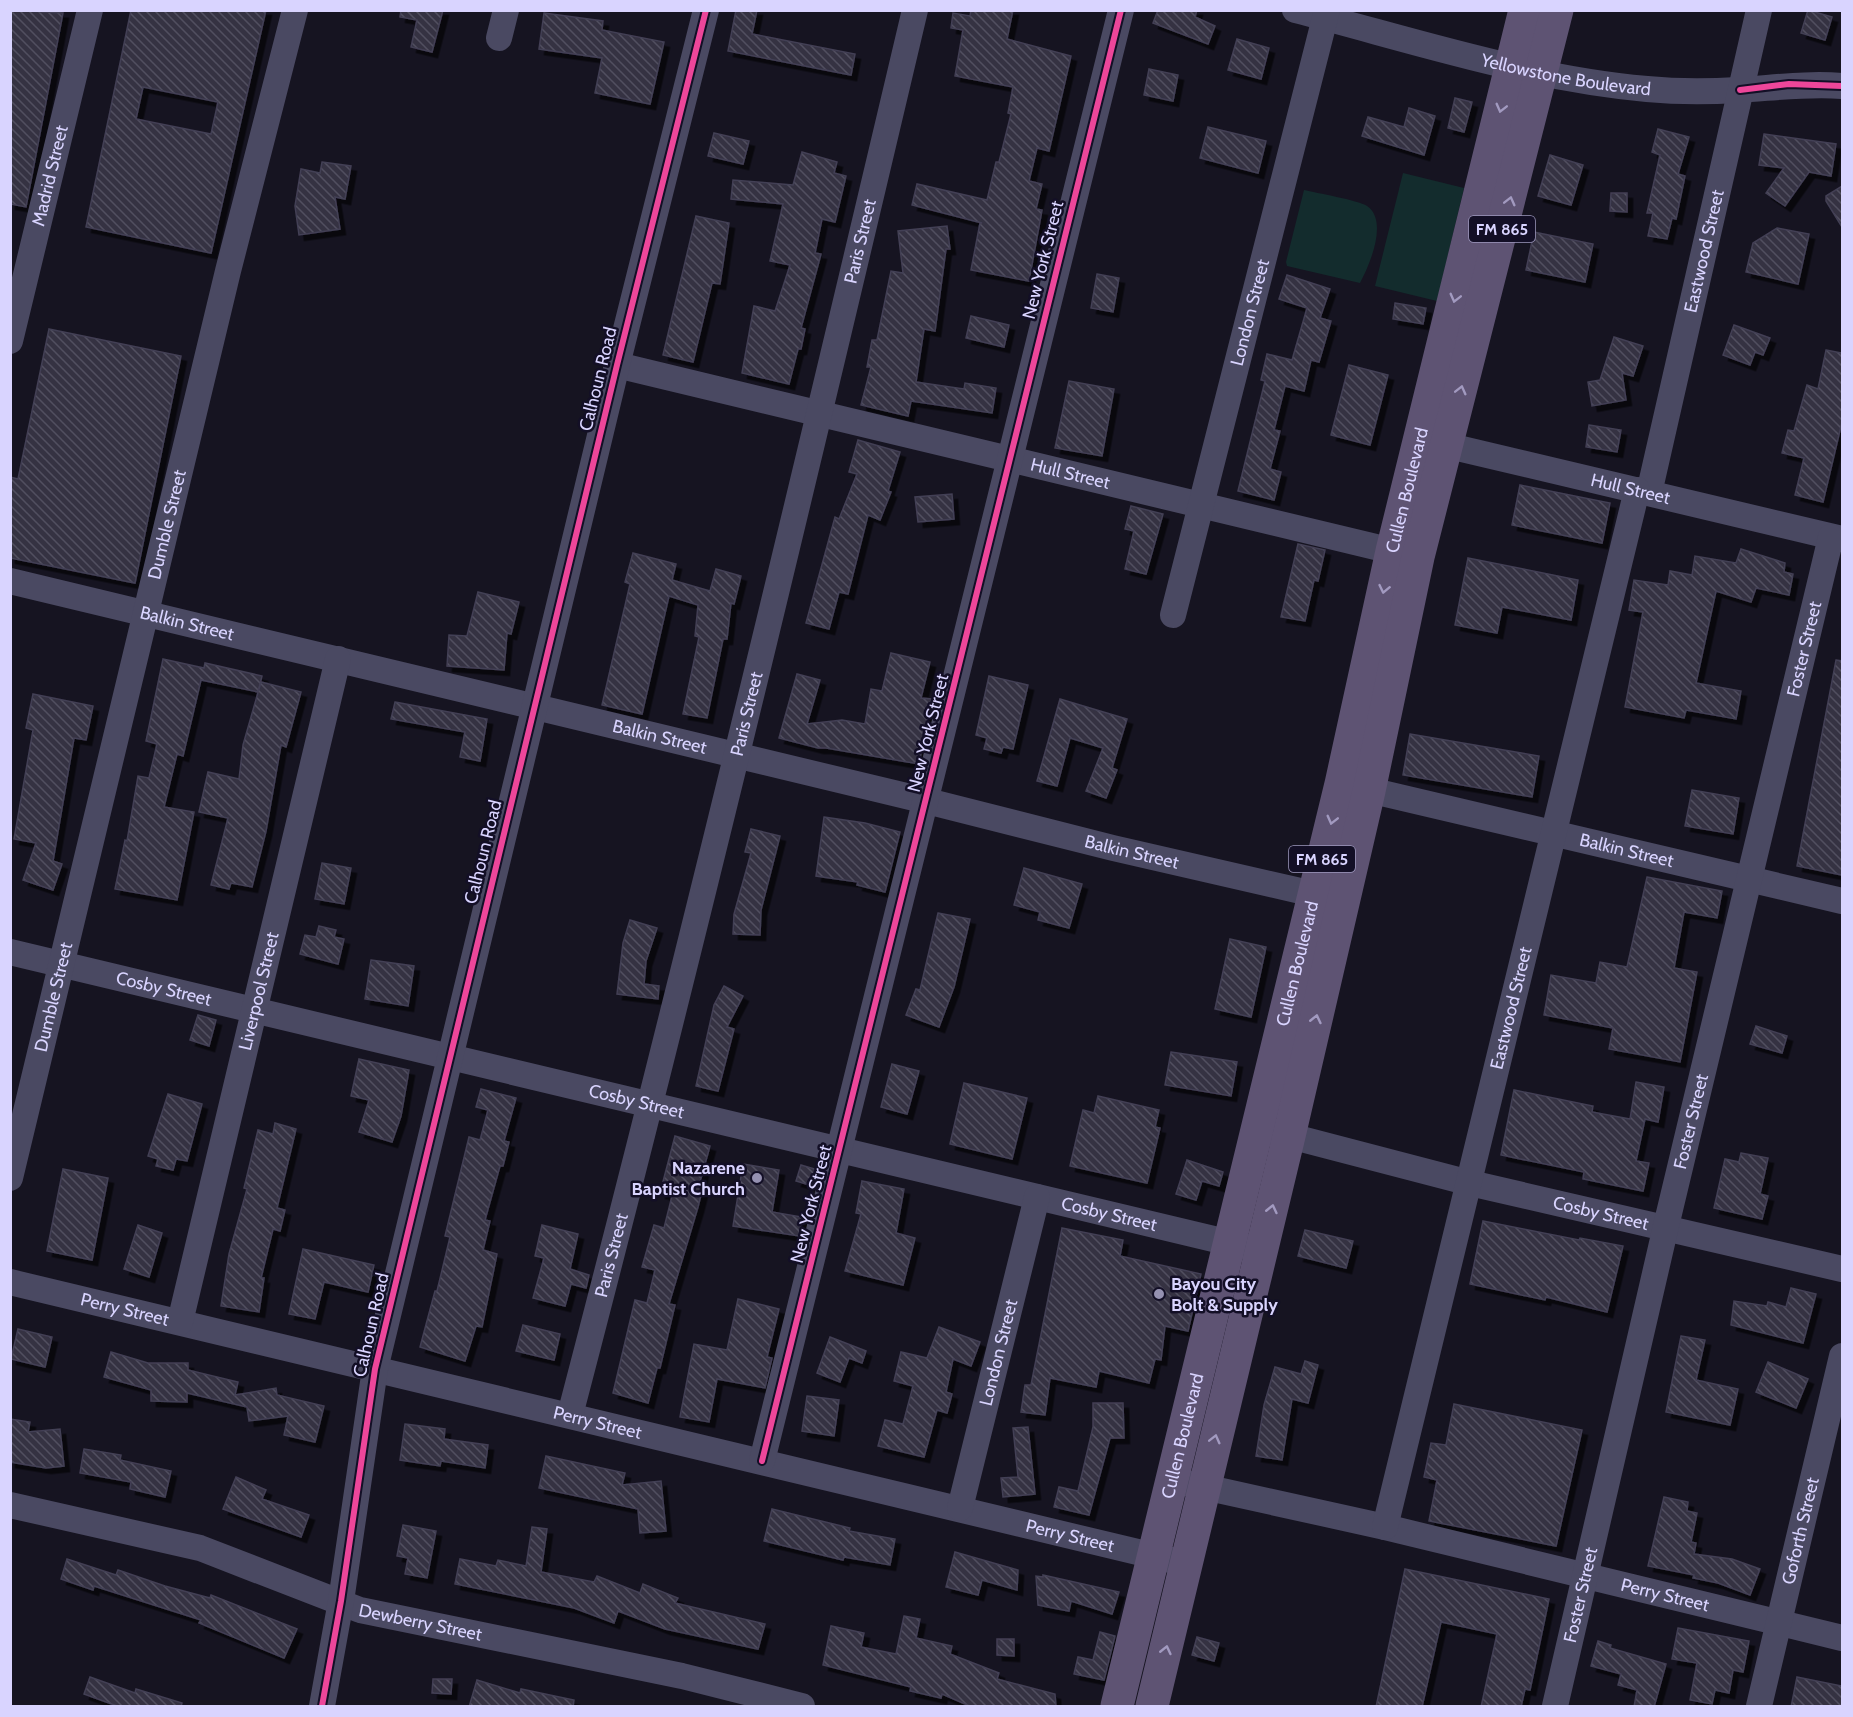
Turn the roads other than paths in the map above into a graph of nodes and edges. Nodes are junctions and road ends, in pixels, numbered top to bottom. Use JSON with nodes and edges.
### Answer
{"nodes":[{"id":1,"x":90,"y":10,"type":"edge"},
{"id":2,"x":295,"y":10,"type":"edge"},
{"id":3,"x":506,"y":10,"type":"edge"},
{"id":4,"x":706,"y":10,"type":"edge"},
{"id":5,"x":915,"y":10,"type":"edge"},
{"id":6,"x":1121,"y":10,"type":"edge"},
{"id":7,"x":1295,"y":10,"type":"edge"},
{"id":8,"x":1525,"y":10,"type":"edge"},
{"id":9,"x":1557,"y":10,"type":"edge"},
{"id":10,"x":1759,"y":10,"type":"edge"},
{"id":11,"x":1326,"y":14,"type":"edge"},
{"id":12,"x":499,"y":38,"type":"dead end"},
{"id":13,"x":1511,"y":68,"type":"junction"},
{"id":14,"x":1543,"y":74,"type":"junction"},
{"id":15,"x":1842,"y":86,"type":"edge"},
{"id":16,"x":1740,"y":90,"type":"junction"},
{"id":17,"x":10,"y":341,"type":"edge"},
{"id":18,"x":617,"y":365,"type":"junction"},
{"id":19,"x":820,"y":414,"type":"junction"},
{"id":20,"x":1434,"y":443,"type":"junction"},
{"id":21,"x":1009,"y":459,"type":"junction"},
{"id":22,"x":1643,"y":491,"type":"junction"},
{"id":23,"x":1203,"y":505,"type":"junction"},
{"id":24,"x":1837,"y":538,"type":"edge"},
{"id":25,"x":1405,"y":554,"type":"junction"},
{"id":26,"x":10,"y":581,"type":"edge"},
{"id":27,"x":148,"y":615,"type":"junction"},
{"id":28,"x":1173,"y":615,"type":"dead end"},
{"id":29,"x":338,"y":659,"type":"junction"},
{"id":30,"x":534,"y":707,"type":"junction"},
{"id":31,"x":735,"y":756,"type":"junction"},
{"id":32,"x":1355,"y":787,"type":"junction"},
{"id":33,"x":927,"y":801,"type":"junction"},
{"id":34,"x":1554,"y":833,"type":"junction"},
{"id":35,"x":1751,"y":877,"type":"junction"},
{"id":36,"x":1328,"y":897,"type":"junction"},
{"id":37,"x":1842,"y":901,"type":"edge"},
{"id":38,"x":10,"y":952,"type":"edge"},
{"id":39,"x":61,"y":964,"type":"junction"},
{"id":40,"x":256,"y":1011,"type":"junction"},
{"id":41,"x":449,"y":1057,"type":"junction"},
{"id":42,"x":651,"y":1105,"type":"junction"},
{"id":43,"x":1257,"y":1128,"type":"junction"},
{"id":44,"x":1289,"y":1136,"type":"junction"},
{"id":45,"x":840,"y":1150,"type":"junction"},
{"id":46,"x":10,"y":1179,"type":"edge"},
{"id":47,"x":1470,"y":1183,"type":"junction"},
{"id":48,"x":1037,"y":1197,"type":"junction"},
{"id":49,"x":1666,"y":1226,"type":"junction"},
{"id":50,"x":1230,"y":1243,"type":"junction"},
{"id":51,"x":1262,"y":1251,"type":"junction"},
{"id":52,"x":1842,"y":1269,"type":"edge"},
{"id":53,"x":10,"y":1282,"type":"edge"},
{"id":54,"x":180,"y":1322,"type":"junction"},
{"id":55,"x":1842,"y":1356,"type":"edge"},
{"id":56,"x":375,"y":1369,"type":"junction"},
{"id":57,"x":570,"y":1415,"type":"junction"},
{"id":58,"x":762,"y":1461,"type":"junction"},
{"id":59,"x":1172,"y":1480,"type":"junction"},
{"id":60,"x":1203,"y":1487,"type":"junction"},
{"id":61,"x":10,"y":1505,"type":"edge"},
{"id":62,"x":960,"y":1508,"type":"junction"},
{"id":63,"x":1385,"y":1527,"type":"junction"},
{"id":64,"x":1154,"y":1556,"type":"junction"},
{"id":65,"x":1186,"y":1564,"type":"junction"},
{"id":66,"x":1585,"y":1575,"type":"junction"},
{"id":67,"x":341,"y":1601,"type":"junction"},
{"id":68,"x":1779,"y":1623,"type":"junction"},
{"id":69,"x":1842,"y":1638,"type":"edge"},
{"id":70,"x":322,"y":1707,"type":"edge"},
{"id":71,"x":802,"y":1707,"type":"edge"},
{"id":72,"x":1118,"y":1707,"type":"edge"},
{"id":73,"x":1152,"y":1707,"type":"edge"},
{"id":74,"x":1555,"y":1707,"type":"edge"},
{"id":75,"x":1759,"y":1707,"type":"edge"}],
"edges":[{"from":1,"to":17,"type":"street","name":"Madrid Street"},
{"from":2,"to":27,"type":"street","name":"Dumble Street"},
{"from":3,"to":12,"type":"street"},
{"from":4,"to":18,"type":"street","name":"Calhoun Road"},
{"from":5,"to":19,"type":"street","name":"Paris Street"},
{"from":6,"to":21,"type":"street","name":"New York Street"},
{"from":7,"to":11,"type":"street","name":"Yellowstone Boulevard"},
{"from":8,"to":13,"type":"main road","name":"Cullen Boulevard","number":"FM 865"},
{"from":9,"to":14,"type":"main road","name":"Cullen Boulevard","number":"FM 865"},
{"from":10,"to":16,"type":"street","name":"Eastwood Street"},
{"from":11,"to":13,"type":"street","name":"Yellowstone Boulevard"},
{"from":11,"to":23,"type":"street","name":"London Street"},
{"from":13,"to":14,"type":"street","name":"Yellowstone Boulevard"},
{"from":13,"to":20,"type":"main road","name":"Cullen Boulevard","number":"FM 865","one_way":true},
{"from":14,"to":16,"type":"street","name":"Yellowstone Boulevard"},
{"from":20,"to":14,"type":"main road","name":"Cullen Boulevard","number":"FM 865","one_way":true},
{"from":15,"to":16,"type":"street","name":"Yellowstone Boulevard"},
{"from":16,"to":22,"type":"street","name":"Eastwood Street"},
{"from":18,"to":19,"type":"street","name":"Hull Street"},
{"from":18,"to":30,"type":"street","name":"Calhoun Road"},
{"from":19,"to":21,"type":"street","name":"Hull Street"},
{"from":19,"to":31,"type":"street","name":"Paris Street"},
{"from":20,"to":22,"type":"street","name":"Hull Street"},
{"from":20,"to":25,"type":"main road","name":"Cullen Boulevard","number":"FM 865"},
{"from":21,"to":23,"type":"street","name":"Hull Street"},
{"from":21,"to":33,"type":"street","name":"New York Street"},
{"from":22,"to":24,"type":"street","name":"Hull Street"},
{"from":22,"to":34,"type":"street","name":"Eastwood Street"},
{"from":23,"to":25,"type":"street","name":"Hull Street"},
{"from":23,"to":28,"type":"street","name":"London Street"},
{"from":24,"to":35,"type":"street","name":"Foster Street"},
{"from":25,"to":32,"type":"main road","name":"Cullen Boulevard","number":"FM 865"},
{"from":26,"to":27,"type":"street","name":"Balkin Street"},
{"from":27,"to":29,"type":"street","name":"Balkin Street"},
{"from":27,"to":39,"type":"street","name":"Dumble Street"},
{"from":29,"to":30,"type":"street","name":"Balkin Street"},
{"from":29,"to":40,"type":"street","name":"Liverpool Street"},
{"from":30,"to":31,"type":"street","name":"Balkin Street"},
{"from":30,"to":41,"type":"street","name":"Calhoun Road"},
{"from":31,"to":33,"type":"street","name":"Balkin Street"},
{"from":31,"to":42,"type":"street","name":"Paris Street"},
{"from":32,"to":34,"type":"street","name":"Balkin Street"},
{"from":32,"to":36,"type":"main road","name":"Cullen Boulevard","number":"FM 865"},
{"from":33,"to":36,"type":"street","name":"Balkin Street"},
{"from":33,"to":45,"type":"street","name":"New York Street"},
{"from":34,"to":35,"type":"street","name":"Balkin Street"},
{"from":34,"to":47,"type":"street","name":"Eastwood Street"},
{"from":35,"to":37,"type":"street","name":"Balkin Street"},
{"from":35,"to":49,"type":"street","name":"Foster Street"},
{"from":36,"to":43,"type":"main road","name":"Cullen Boulevard","number":"FM 865"},
{"from":44,"to":36,"type":"main road","name":"Cullen Boulevard","number":"FM 865","one_way":true},
{"from":38,"to":39,"type":"street","name":"Cosby Street"},
{"from":39,"to":40,"type":"street","name":"Cosby Street"},
{"from":39,"to":46,"type":"street","name":"Dumble Street"},
{"from":40,"to":41,"type":"street","name":"Cosby Street"},
{"from":40,"to":54,"type":"street","name":"Liverpool Street"},
{"from":41,"to":42,"type":"street","name":"Cosby Street"},
{"from":41,"to":56,"type":"street","name":"Calhoun Road"},
{"from":42,"to":45,"type":"street","name":"Cosby Street"},
{"from":42,"to":57,"type":"street","name":"Paris Street"},
{"from":43,"to":44,"type":"street","name":"Cosby Street"},
{"from":43,"to":50,"type":"main road","name":"Cullen Boulevard","number":"FM 865"},
{"from":44,"to":47,"type":"street","name":"Cosby Street"},
{"from":51,"to":44,"type":"main road","name":"Cullen Boulevard","number":"FM 865","one_way":true},
{"from":45,"to":48,"type":"street","name":"Cosby Street"},
{"from":45,"to":58,"type":"street","name":"New York Street"},
{"from":47,"to":49,"type":"street","name":"Cosby Street"},
{"from":47,"to":63,"type":"street","name":"Eastwood Street"},
{"from":48,"to":50,"type":"street","name":"Cosby Street"},
{"from":48,"to":62,"type":"street","name":"London Street"},
{"from":49,"to":52,"type":"street","name":"Cosby Street"},
{"from":49,"to":66,"type":"street","name":"Foster Street"},
{"from":50,"to":51,"type":"street","name":"Cosby Street"},
{"from":50,"to":59,"type":"main road","name":"Cullen Boulevard","number":"FM 865"},
{"from":60,"to":51,"type":"main road","name":"Cullen Boulevard","number":"FM 865","one_way":true},
{"from":53,"to":54,"type":"street","name":"Perry Street"},
{"from":54,"to":56,"type":"street","name":"Perry Street"},
{"from":55,"to":68,"type":"street","name":"Goforth Street"},
{"from":56,"to":57,"type":"street","name":"Perry Street"},
{"from":56,"to":67,"type":"street","name":"Calhoun Road"},
{"from":57,"to":58,"type":"street","name":"Perry Street"},
{"from":58,"to":62,"type":"street","name":"Perry Street"},
{"from":59,"to":60,"type":"street","name":"Perry Street"},
{"from":59,"to":64,"type":"main road","name":"Cullen Boulevard","number":"FM 865"},
{"from":60,"to":63,"type":"street","name":"Perry Street"},
{"from":60,"to":65,"type":"main road","name":"Cullen Boulevard","number":"FM 865"},
{"from":61,"to":67,"type":"street","name":"Dewberry Street"},
{"from":62,"to":64,"type":"street","name":"Perry Street"},
{"from":63,"to":66,"type":"street","name":"Perry Street"},
{"from":64,"to":65,"type":"street","name":"Perry Street"},
{"from":64,"to":72,"type":"main road","name":"Cullen Boulevard","number":"FM 865"},
{"from":73,"to":65,"type":"main road","name":"Cullen Boulevard","number":"FM 865","one_way":true},
{"from":66,"to":68,"type":"street","name":"Perry Street"},
{"from":66,"to":74,"type":"street","name":"Foster Street"},
{"from":67,"to":70,"type":"street","name":"Calhoun Road"},
{"from":67,"to":71,"type":"street","name":"Dewberry Street"},
{"from":68,"to":69,"type":"street","name":"Perry Street"},
{"from":68,"to":75,"type":"street","name":"Goforth Street"}]}
